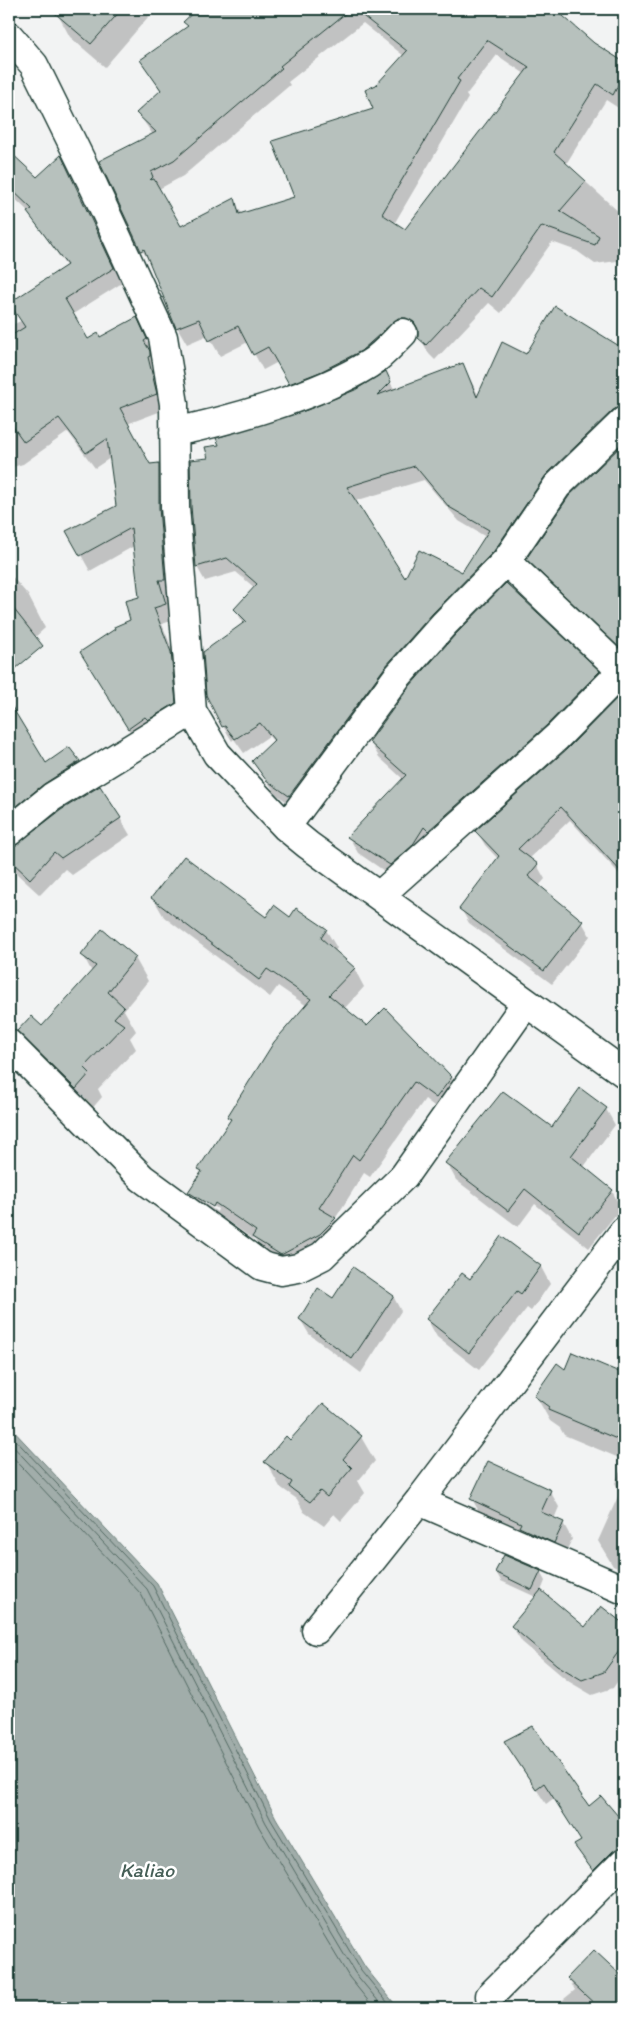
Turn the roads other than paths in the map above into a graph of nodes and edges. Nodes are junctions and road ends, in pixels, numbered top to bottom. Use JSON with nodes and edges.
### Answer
{"nodes":[{"id":1,"x":9,"y":36,"type":"edge"},
{"id":2,"x":404,"y":333,"type":"dead end"},
{"id":3,"x":624,"y":421,"type":"edge"},
{"id":4,"x":174,"y":432,"type":"junction"},
{"id":5,"x":506,"y":561,"type":"junction"},
{"id":6,"x":623,"y":672,"type":"edge"},
{"id":7,"x":192,"y":711,"type":"junction"},
{"id":8,"x":286,"y":827,"type":"junction"},
{"id":9,"x":9,"y":832,"type":"edge"},
{"id":10,"x":379,"y":896,"type":"junction"},
{"id":11,"x":526,"y":1003,"type":"junction"},
{"id":12,"x":9,"y":1044,"type":"edge"},
{"id":13,"x":624,"y":1073,"type":"edge"},
{"id":14,"x":624,"y":1231,"type":"edge"},
{"id":15,"x":419,"y":1501,"type":"junction"},
{"id":16,"x":624,"y":1590,"type":"edge"},
{"id":17,"x":316,"y":1630,"type":"dead end"},
{"id":18,"x":624,"y":1862,"type":"edge"},
{"id":19,"x":490,"y":1996,"type":"dead end"}],
"edges":[{"from":1,"to":4,"type":"street"},
{"from":2,"to":4,"type":"street"},
{"from":3,"to":5,"type":"street"},
{"from":4,"to":7,"type":"street"},
{"from":5,"to":6,"type":"street"},
{"from":5,"to":8,"type":"street"},
{"from":6,"to":10,"type":"street"},
{"from":7,"to":8,"type":"street"},
{"from":7,"to":9,"type":"street"},
{"from":8,"to":10,"type":"street"},
{"from":10,"to":11,"type":"street"},
{"from":11,"to":12,"type":"street"},
{"from":11,"to":13,"type":"street"},
{"from":14,"to":15,"type":"street"},
{"from":15,"to":16,"type":"street"},
{"from":15,"to":17,"type":"street"},
{"from":18,"to":19,"type":"street"}]}
